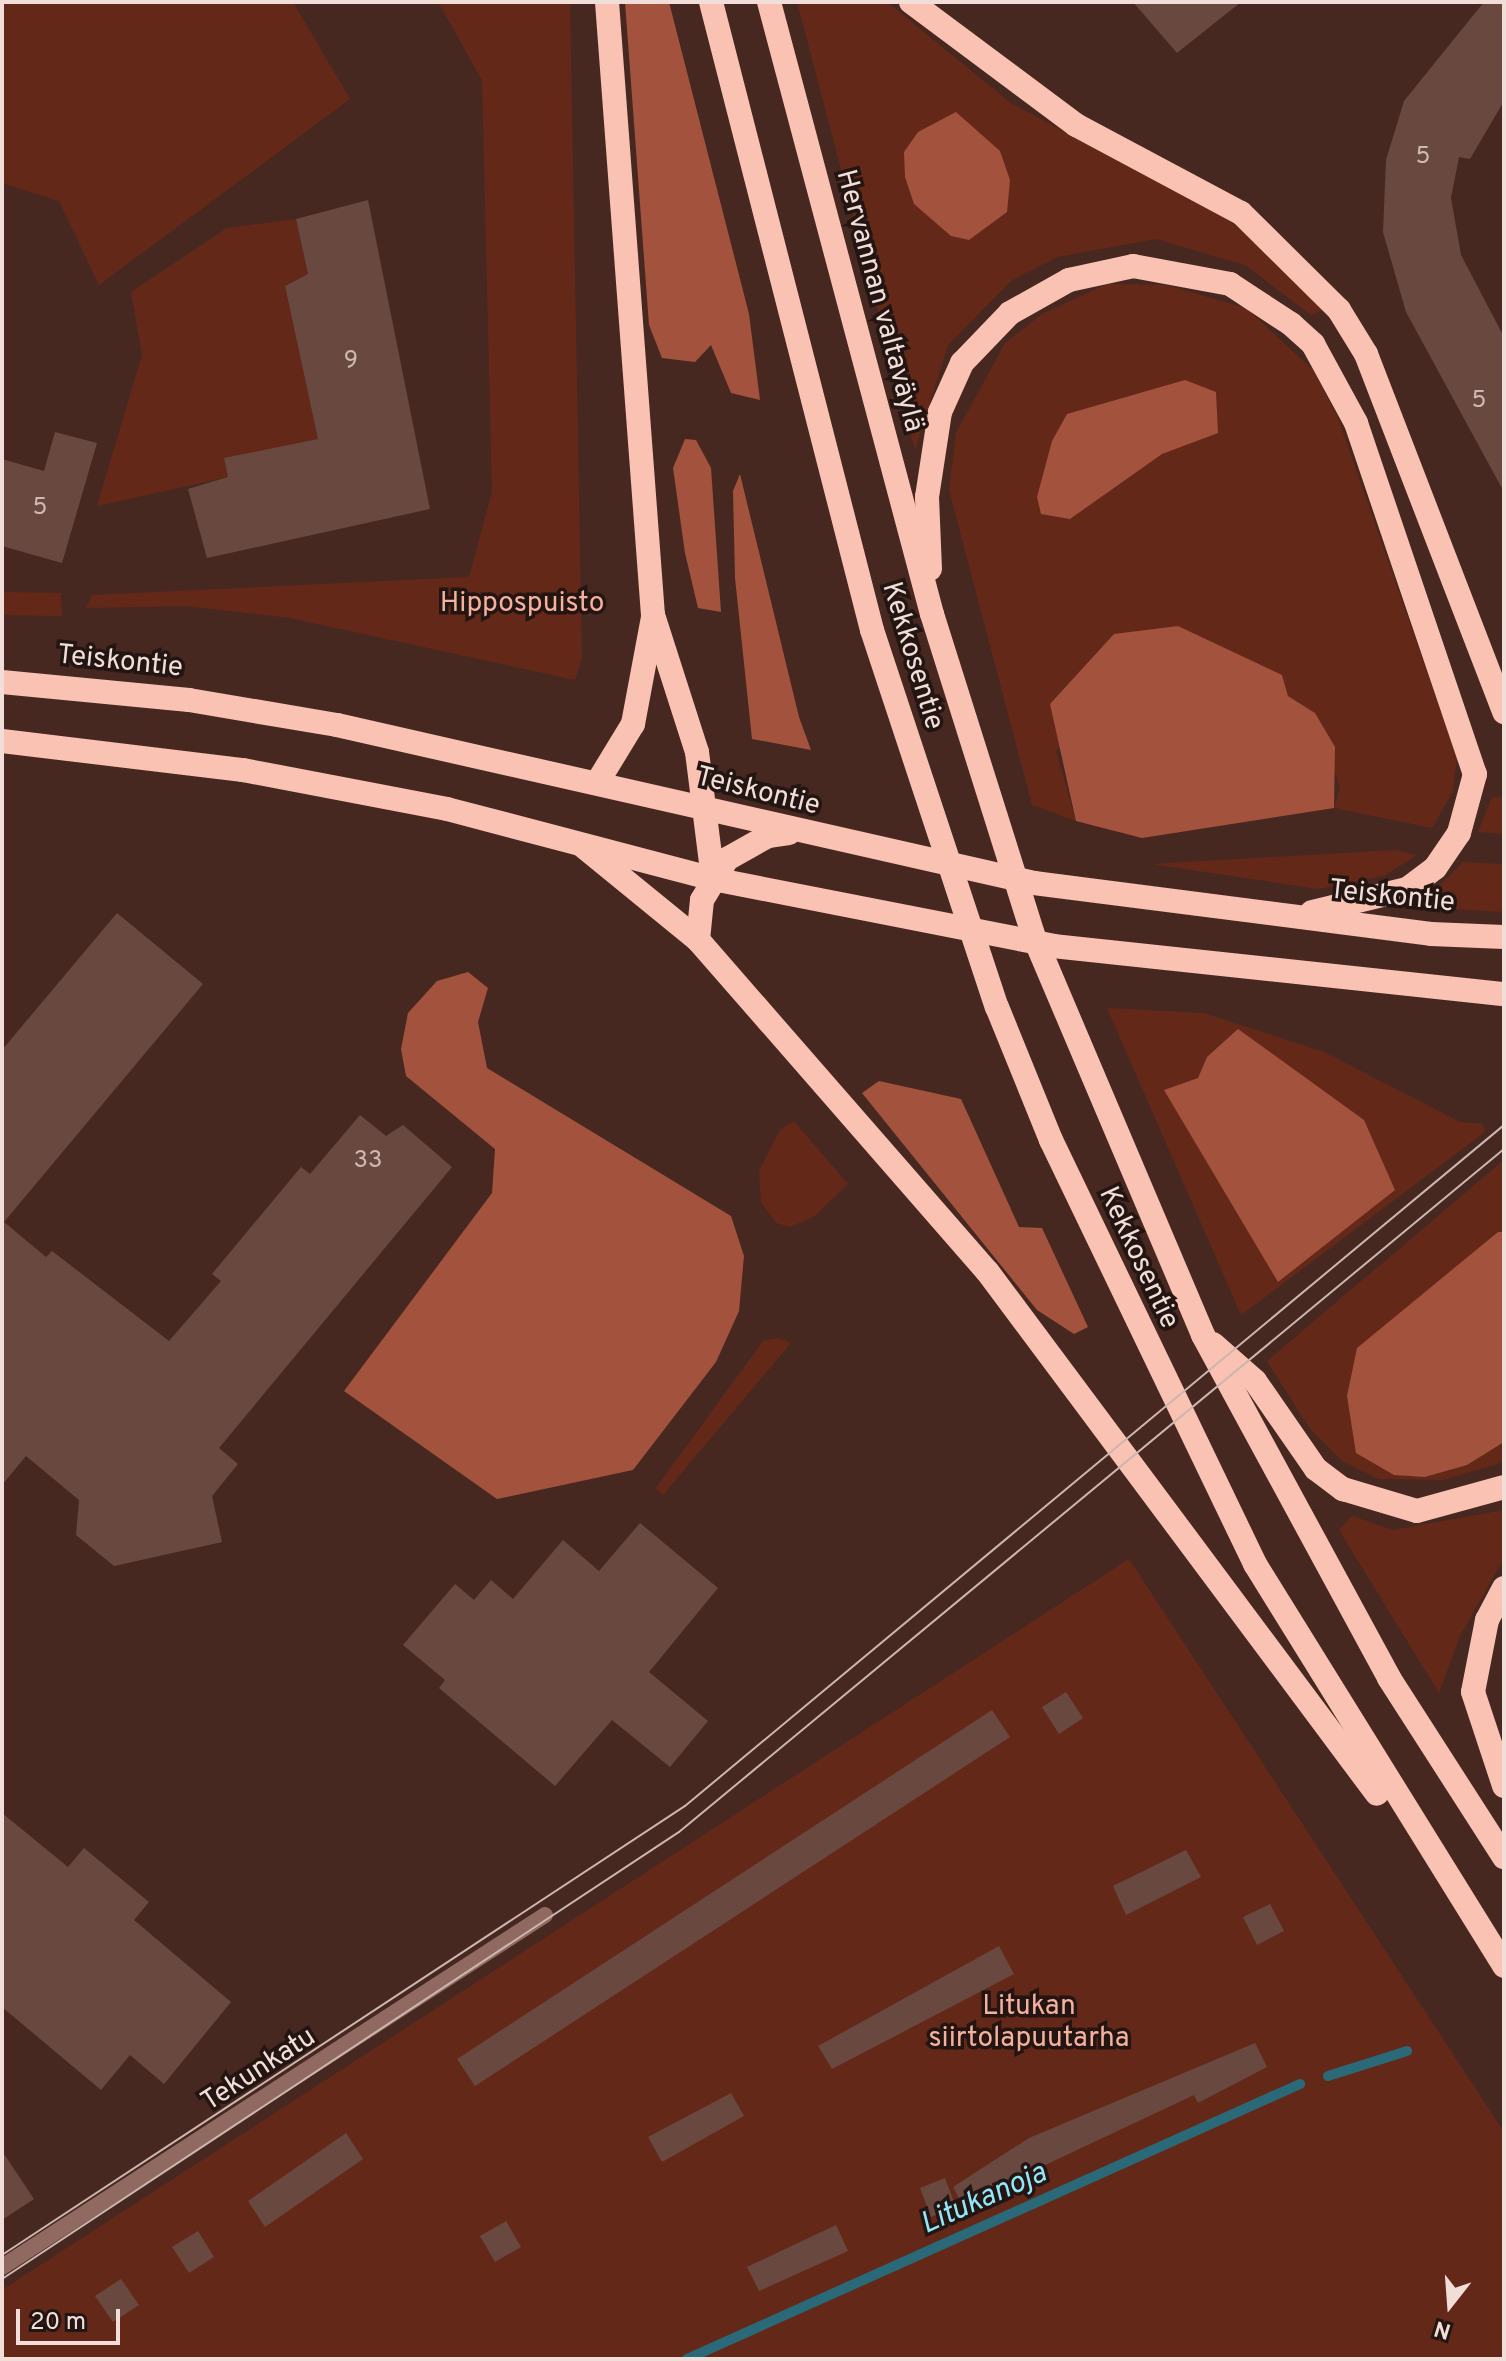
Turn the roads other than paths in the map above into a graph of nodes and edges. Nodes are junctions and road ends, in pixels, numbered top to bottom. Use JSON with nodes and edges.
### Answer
{"nodes":[{"id":1,"x":607,"y":2,"type":"edge"},
{"id":2,"x":711,"y":2,"type":"edge"},
{"id":3,"x":769,"y":2,"type":"edge"},
{"id":4,"x":911,"y":2,"type":"edge"},
{"id":5,"x":932,"y":614,"type":"junction"},
{"id":6,"x":653,"y":615,"type":"junction"},
{"id":7,"x":2,"y":682,"type":"edge"},
{"id":8,"x":1504,"y":712,"type":"edge"},
{"id":9,"x":2,"y":741,"type":"edge"},
{"id":10,"x":597,"y":783,"type":"junction"},
{"id":11,"x":706,"y":811,"type":"junction"},
{"id":12,"x":806,"y":835,"type":"junction"},
{"id":13,"x":582,"y":845,"type":"junction"},
{"id":14,"x":713,"y":879,"type":"junction"},
{"id":15,"x":1290,"y":916,"type":"junction"},
{"id":16,"x":1504,"y":937,"type":"edge"},
{"id":17,"x":698,"y":940,"type":"junction"},
{"id":18,"x":1498,"y":996,"type":"edge"},
{"id":19,"x":1203,"y":1335,"type":"junction"},
{"id":20,"x":1504,"y":1487,"type":"edge"},
{"id":21,"x":1504,"y":1588,"type":"edge"},
{"id":22,"x":1504,"y":1786,"type":"edge"},
{"id":23,"x":1504,"y":1857,"type":"edge"},
{"id":24,"x":1459,"y":1898,"type":"junction"},
{"id":25,"x":545,"y":1915,"type":"dead end"},
{"id":26,"x":1504,"y":1966,"type":"edge"},
{"id":27,"x":2,"y":2267,"type":"edge"}],
"edges":[{"from":1,"to":6,"type":"highway"},
{"from":2,"to":24,"type":"highway","name":"Kekkosentie"},
{"from":3,"to":5,"type":"highway","name":"Hervannan valtaväylä"},
{"from":4,"to":8,"type":"highway"},
{"from":5,"to":15,"type":"highway"},
{"from":5,"to":19,"type":"highway","name":"Kekkosentie"},
{"from":6,"to":10,"type":"highway"},
{"from":6,"to":11,"type":"highway"},
{"from":7,"to":10,"type":"highway","name":"Teiskontie"},
{"from":9,"to":13,"type":"highway"},
{"from":10,"to":11,"type":"highway","name":"Teiskontie"},
{"from":11,"to":12,"type":"highway","name":"Teiskontie"},
{"from":11,"to":14,"type":"highway"},
{"from":12,"to":14,"type":"highway"},
{"from":12,"to":15,"type":"highway","name":"Teiskontie"},
{"from":13,"to":14,"type":"highway"},
{"from":13,"to":17,"type":"highway"},
{"from":14,"to":17,"type":"highway"},
{"from":14,"to":18,"type":"highway"},
{"from":15,"to":16,"type":"highway","name":"Teiskontie"},
{"from":17,"to":24,"type":"highway"},
{"from":19,"to":20,"type":"highway"},
{"from":19,"to":23,"type":"highway","name":"Kekkosentie"},
{"from":21,"to":22,"type":"highway"},
{"from":24,"to":26,"type":"highway","name":"Kekkosentie"},
{"from":25,"to":27,"type":"street","name":"Tekunkatu"}]}
